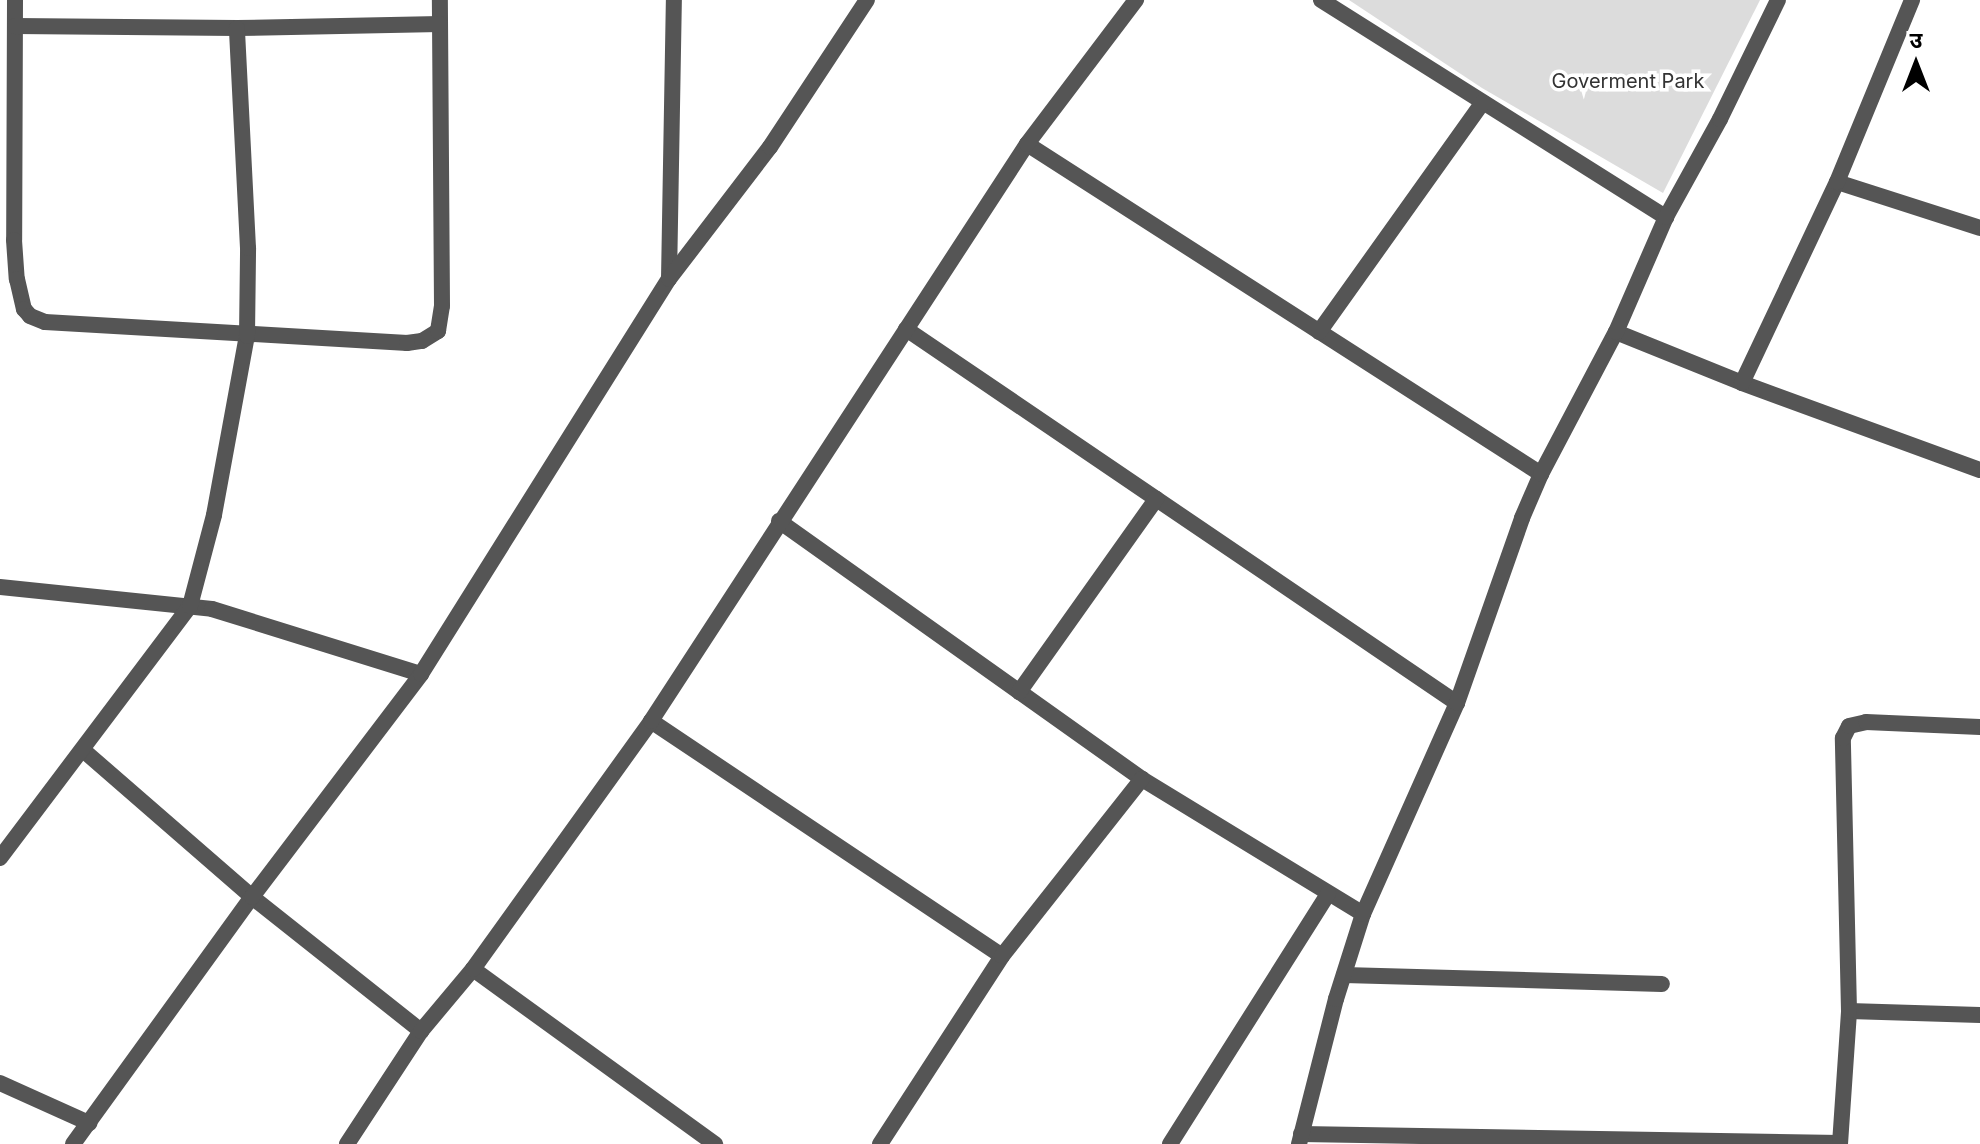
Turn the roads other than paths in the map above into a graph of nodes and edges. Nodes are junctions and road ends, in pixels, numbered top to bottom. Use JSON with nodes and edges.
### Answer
{"nodes":[{"id":1,"x":15,"y":0,"type":"edge"},
{"id":2,"x":440,"y":0,"type":"edge"},
{"id":3,"x":674,"y":0,"type":"edge"},
{"id":4,"x":867,"y":0,"type":"edge"},
{"id":5,"x":1136,"y":0,"type":"edge"},
{"id":6,"x":1321,"y":0,"type":"edge"},
{"id":7,"x":1778,"y":0,"type":"edge"},
{"id":8,"x":1912,"y":0,"type":"edge"},
{"id":9,"x":440,"y":24,"type":"junction"},
{"id":10,"x":15,"y":26,"type":"junction"},
{"id":11,"x":237,"y":28,"type":"junction"},
{"id":12,"x":1483,"y":102,"type":"junction"},
{"id":13,"x":1027,"y":144,"type":"junction"},
{"id":14,"x":1837,"y":182,"type":"junction"},
{"id":15,"x":1666,"y":217,"type":"junction"},
{"id":16,"x":1980,"y":228,"type":"edge"},
{"id":17,"x":669,"y":279,"type":"junction"},
{"id":18,"x":906,"y":329,"type":"junction"},
{"id":19,"x":1319,"y":332,"type":"junction"},
{"id":20,"x":1616,"y":332,"type":"junction"},
{"id":21,"x":247,"y":336,"type":"junction"},
{"id":22,"x":1742,"y":383,"type":"junction"},
{"id":23,"x":1980,"y":470,"type":"edge"},
{"id":24,"x":1541,"y":474,"type":"junction"},
{"id":25,"x":1156,"y":499,"type":"junction"},
{"id":26,"x":779,"y":521,"type":"junction"},
{"id":27,"x":0,"y":587,"type":"edge"},
{"id":28,"x":190,"y":606,"type":"junction"},
{"id":29,"x":421,"y":674,"type":"junction"},
{"id":30,"x":1019,"y":692,"type":"junction"},
{"id":31,"x":1457,"y":703,"type":"junction"},
{"id":32,"x":651,"y":721,"type":"junction"},
{"id":33,"x":1980,"y":727,"type":"edge"},
{"id":34,"x":83,"y":750,"type":"junction"},
{"id":35,"x":1142,"y":779,"type":"junction"},
{"id":36,"x":0,"y":858,"type":"edge"},
{"id":37,"x":1328,"y":894,"type":"junction"},
{"id":38,"x":252,"y":897,"type":"junction"},
{"id":39,"x":1363,"y":914,"type":"junction"},
{"id":40,"x":1002,"y":956,"type":"junction"},
{"id":41,"x":473,"y":969,"type":"junction"},
{"id":42,"x":1344,"y":975,"type":"junction"},
{"id":43,"x":1662,"y":984,"type":"dead end"},
{"id":44,"x":1849,"y":1011,"type":"junction"},
{"id":45,"x":1980,"y":1015,"type":"edge"},
{"id":46,"x":421,"y":1031,"type":"junction"},
{"id":47,"x":0,"y":1083,"type":"edge"},
{"id":48,"x":89,"y":1123,"type":"junction"},
{"id":49,"x":1300,"y":1139,"type":"edge"},
{"id":50,"x":1840,"y":1143,"type":"edge"},
{"id":51,"x":73,"y":1144,"type":"edge"},
{"id":52,"x":347,"y":1144,"type":"edge"},
{"id":53,"x":715,"y":1144,"type":"edge"},
{"id":54,"x":880,"y":1144,"type":"edge"},
{"id":55,"x":1170,"y":1144,"type":"edge"}],
"edges":[{"from":1,"to":10,"type":"street"},
{"from":2,"to":9,"type":"street"},
{"from":3,"to":17,"type":"street"},
{"from":4,"to":17,"type":"street"},
{"from":5,"to":13,"type":"street"},
{"from":6,"to":12,"type":"street"},
{"from":7,"to":15,"type":"street"},
{"from":8,"to":14,"type":"street"},
{"from":9,"to":11,"type":"street"},
{"from":9,"to":21,"type":"street"},
{"from":10,"to":11,"type":"street"},
{"from":10,"to":21,"type":"street"},
{"from":11,"to":21,"type":"street"},
{"from":12,"to":15,"type":"street"},
{"from":12,"to":19,"type":"street"},
{"from":13,"to":18,"type":"street"},
{"from":13,"to":19,"type":"street"},
{"from":14,"to":16,"type":"street"},
{"from":14,"to":22,"type":"street"},
{"from":15,"to":20,"type":"street"},
{"from":17,"to":29,"type":"street"},
{"from":18,"to":25,"type":"street"},
{"from":18,"to":26,"type":"street"},
{"from":19,"to":24,"type":"street"},
{"from":20,"to":22,"type":"street"},
{"from":20,"to":24,"type":"street"},
{"from":21,"to":28,"type":"street"},
{"from":22,"to":23,"type":"street"},
{"from":24,"to":31,"type":"street"},
{"from":25,"to":30,"type":"street"},
{"from":25,"to":31,"type":"street"},
{"from":26,"to":30,"type":"street"},
{"from":26,"to":32,"type":"street"},
{"from":27,"to":28,"type":"street"},
{"from":28,"to":29,"type":"street"},
{"from":28,"to":34,"type":"street"},
{"from":29,"to":38,"type":"street"},
{"from":30,"to":35,"type":"street"},
{"from":31,"to":39,"type":"street"},
{"from":32,"to":40,"type":"street"},
{"from":32,"to":41,"type":"street"},
{"from":33,"to":44,"type":"street"},
{"from":34,"to":36,"type":"street"},
{"from":34,"to":38,"type":"street"},
{"from":35,"to":37,"type":"street"},
{"from":35,"to":40,"type":"street"},
{"from":37,"to":39,"type":"street"},
{"from":37,"to":55,"type":"street"},
{"from":38,"to":46,"type":"street"},
{"from":38,"to":48,"type":"street"},
{"from":39,"to":42,"type":"street"},
{"from":40,"to":54,"type":"street"},
{"from":41,"to":46,"type":"street"},
{"from":41,"to":53,"type":"street"},
{"from":42,"to":43,"type":"street"},
{"from":42,"to":49,"type":"street"},
{"from":44,"to":45,"type":"street"},
{"from":44,"to":50,"type":"street"},
{"from":46,"to":52,"type":"street"},
{"from":47,"to":48,"type":"street"},
{"from":48,"to":51,"type":"street"},
{"from":49,"to":50,"type":"street"}]}
